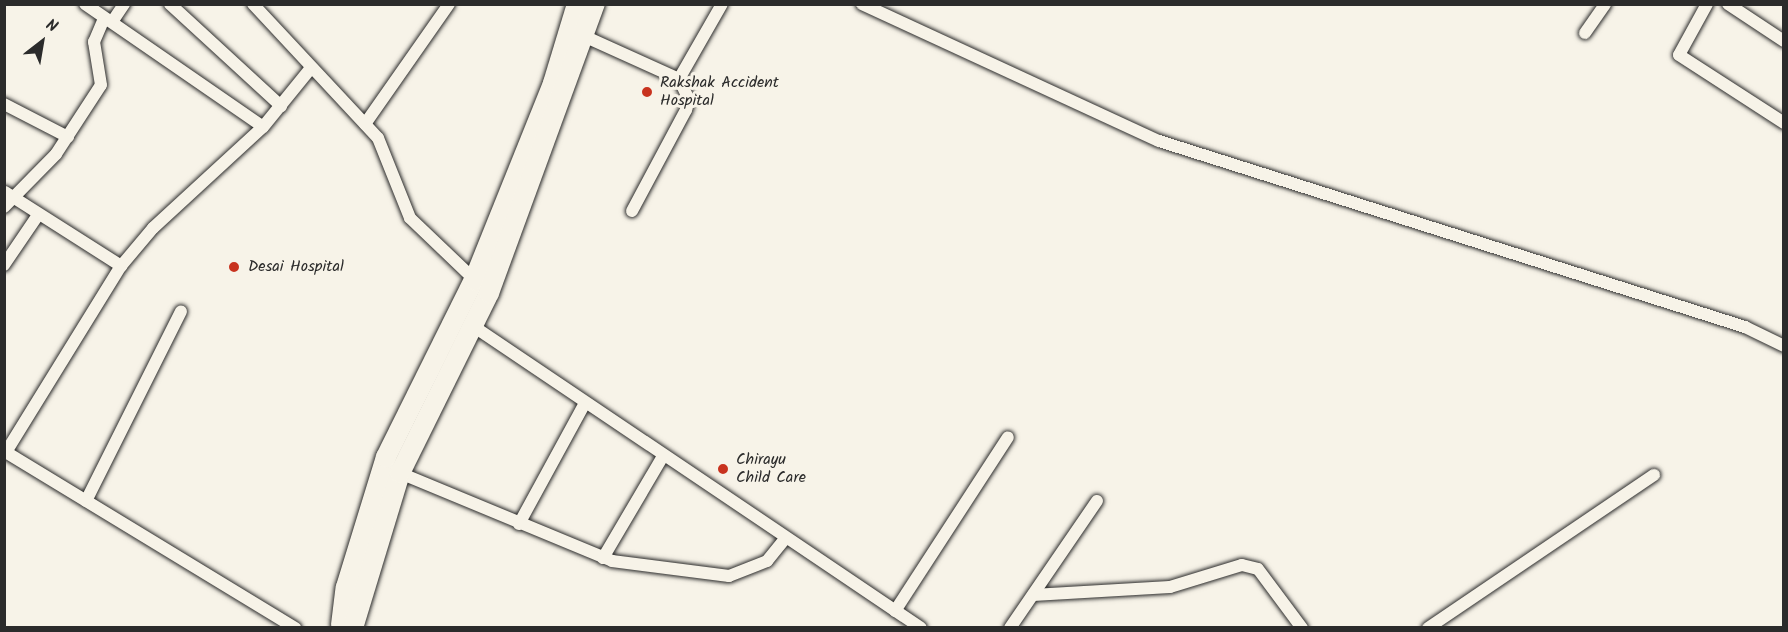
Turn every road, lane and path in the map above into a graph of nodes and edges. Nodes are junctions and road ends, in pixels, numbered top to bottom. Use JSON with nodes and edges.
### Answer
{"nodes":[{"id":1,"x":86,"y":4,"type":"edge"},
{"id":2,"x":124,"y":4,"type":"edge"},
{"id":3,"x":170,"y":4,"type":"edge"},
{"id":4,"x":253,"y":4,"type":"edge"},
{"id":5,"x":449,"y":4,"type":"edge"},
{"id":6,"x":577,"y":4,"type":"edge"},
{"id":7,"x":595,"y":4,"type":"edge"},
{"id":8,"x":722,"y":4,"type":"edge"},
{"id":9,"x":862,"y":4,"type":"edge"},
{"id":10,"x":1605,"y":4,"type":"edge"},
{"id":11,"x":1707,"y":4,"type":"edge"},
{"id":12,"x":1728,"y":4,"type":"edge"},
{"id":13,"x":108,"y":20,"type":"junction"},
{"id":14,"x":1586,"y":33,"type":"dead end"},
{"id":15,"x":586,"y":37,"type":"junction"},
{"id":16,"x":1784,"y":41,"type":"edge"},
{"id":17,"x":311,"y":68,"type":"junction"},
{"id":18,"x":679,"y":79,"type":"junction"},
{"id":19,"x":4,"y":104,"type":"edge"},
{"id":20,"x":281,"y":106,"type":"junction"},
{"id":21,"x":1784,"y":123,"type":"edge"},
{"id":22,"x":365,"y":124,"type":"junction"},
{"id":23,"x":263,"y":127,"type":"junction"},
{"id":24,"x":68,"y":137,"type":"junction"},
{"id":25,"x":7,"y":198,"type":"edge"},
{"id":26,"x":632,"y":211,"type":"dead end"},
{"id":27,"x":38,"y":215,"type":"junction"},
{"id":28,"x":4,"y":265,"type":"edge"},
{"id":29,"x":121,"y":266,"type":"junction"},
{"id":30,"x":481,"y":286,"type":"junction"},
{"id":31,"x":181,"y":311,"type":"dead end"},
{"id":32,"x":473,"y":326,"type":"junction"},
{"id":33,"x":1784,"y":346,"type":"edge"},
{"id":34,"x":585,"y":403,"type":"junction"},
{"id":35,"x":1008,"y":437,"type":"dead end"},
{"id":36,"x":5,"y":452,"type":"edge"},
{"id":37,"x":663,"y":456,"type":"junction"},
{"id":38,"x":400,"y":472,"type":"junction"},
{"id":39,"x":1653,"y":476,"type":"dead end"},
{"id":40,"x":86,"y":501,"type":"junction"},
{"id":41,"x":1096,"y":501,"type":"dead end"},
{"id":42,"x":519,"y":524,"type":"junction"},
{"id":43,"x":785,"y":539,"type":"junction"},
{"id":44,"x":603,"y":558,"type":"junction"},
{"id":45,"x":1033,"y":596,"type":"junction"},
{"id":46,"x":895,"y":611,"type":"junction"},
{"id":47,"x":295,"y":627,"type":"edge"},
{"id":48,"x":340,"y":627,"type":"edge"},
{"id":49,"x":353,"y":627,"type":"edge"},
{"id":50,"x":921,"y":627,"type":"edge"},
{"id":51,"x":1010,"y":627,"type":"edge"},
{"id":52,"x":1302,"y":627,"type":"edge"},
{"id":53,"x":1428,"y":627,"type":"edge"}],
"edges":[{"from":1,"to":13,"type":"street"},
{"from":2,"to":13,"type":"street"},
{"from":3,"to":20,"type":"street"},
{"from":4,"to":17,"type":"street"},
{"from":5,"to":22,"type":"street"},
{"from":6,"to":30,"type":"main road"},
{"from":7,"to":15,"type":"main road"},
{"from":8,"to":18,"type":"street"},
{"from":9,"to":33,"type":"street"},
{"from":10,"to":14,"type":"street"},
{"from":11,"to":21,"type":"street"},
{"from":12,"to":16,"type":"street"},
{"from":13,"to":23,"type":"street"},
{"from":13,"to":24,"type":"street"},
{"from":15,"to":18,"type":"street"},
{"from":15,"to":30,"type":"main road"},
{"from":17,"to":20,"type":"street"},
{"from":17,"to":22,"type":"street"},
{"from":18,"to":26,"type":"street"},
{"from":19,"to":24,"type":"street"},
{"from":20,"to":23,"type":"street"},
{"from":22,"to":30,"type":"street"},
{"from":23,"to":29,"type":"street"},
{"from":24,"to":25,"type":"street"},
{"from":25,"to":27,"type":"street"},
{"from":27,"to":28,"type":"street"},
{"from":27,"to":29,"type":"street"},
{"from":29,"to":36,"type":"street"},
{"from":30,"to":32,"type":"main road"},
{"from":30,"to":48,"type":"main road"},
{"from":31,"to":40,"type":"street"},
{"from":32,"to":34,"type":"street"},
{"from":32,"to":38,"type":"main road"},
{"from":34,"to":37,"type":"street"},
{"from":34,"to":42,"type":"street"},
{"from":35,"to":46,"type":"street"},
{"from":36,"to":40,"type":"street"},
{"from":37,"to":43,"type":"street"},
{"from":37,"to":44,"type":"street"},
{"from":38,"to":42,"type":"street"},
{"from":38,"to":49,"type":"main road"},
{"from":39,"to":53,"type":"street"},
{"from":40,"to":47,"type":"street"},
{"from":41,"to":45,"type":"street"},
{"from":42,"to":44,"type":"street"},
{"from":43,"to":44,"type":"street"},
{"from":43,"to":46,"type":"street"},
{"from":45,"to":51,"type":"street"},
{"from":45,"to":52,"type":"street"},
{"from":46,"to":50,"type":"street"}]}
